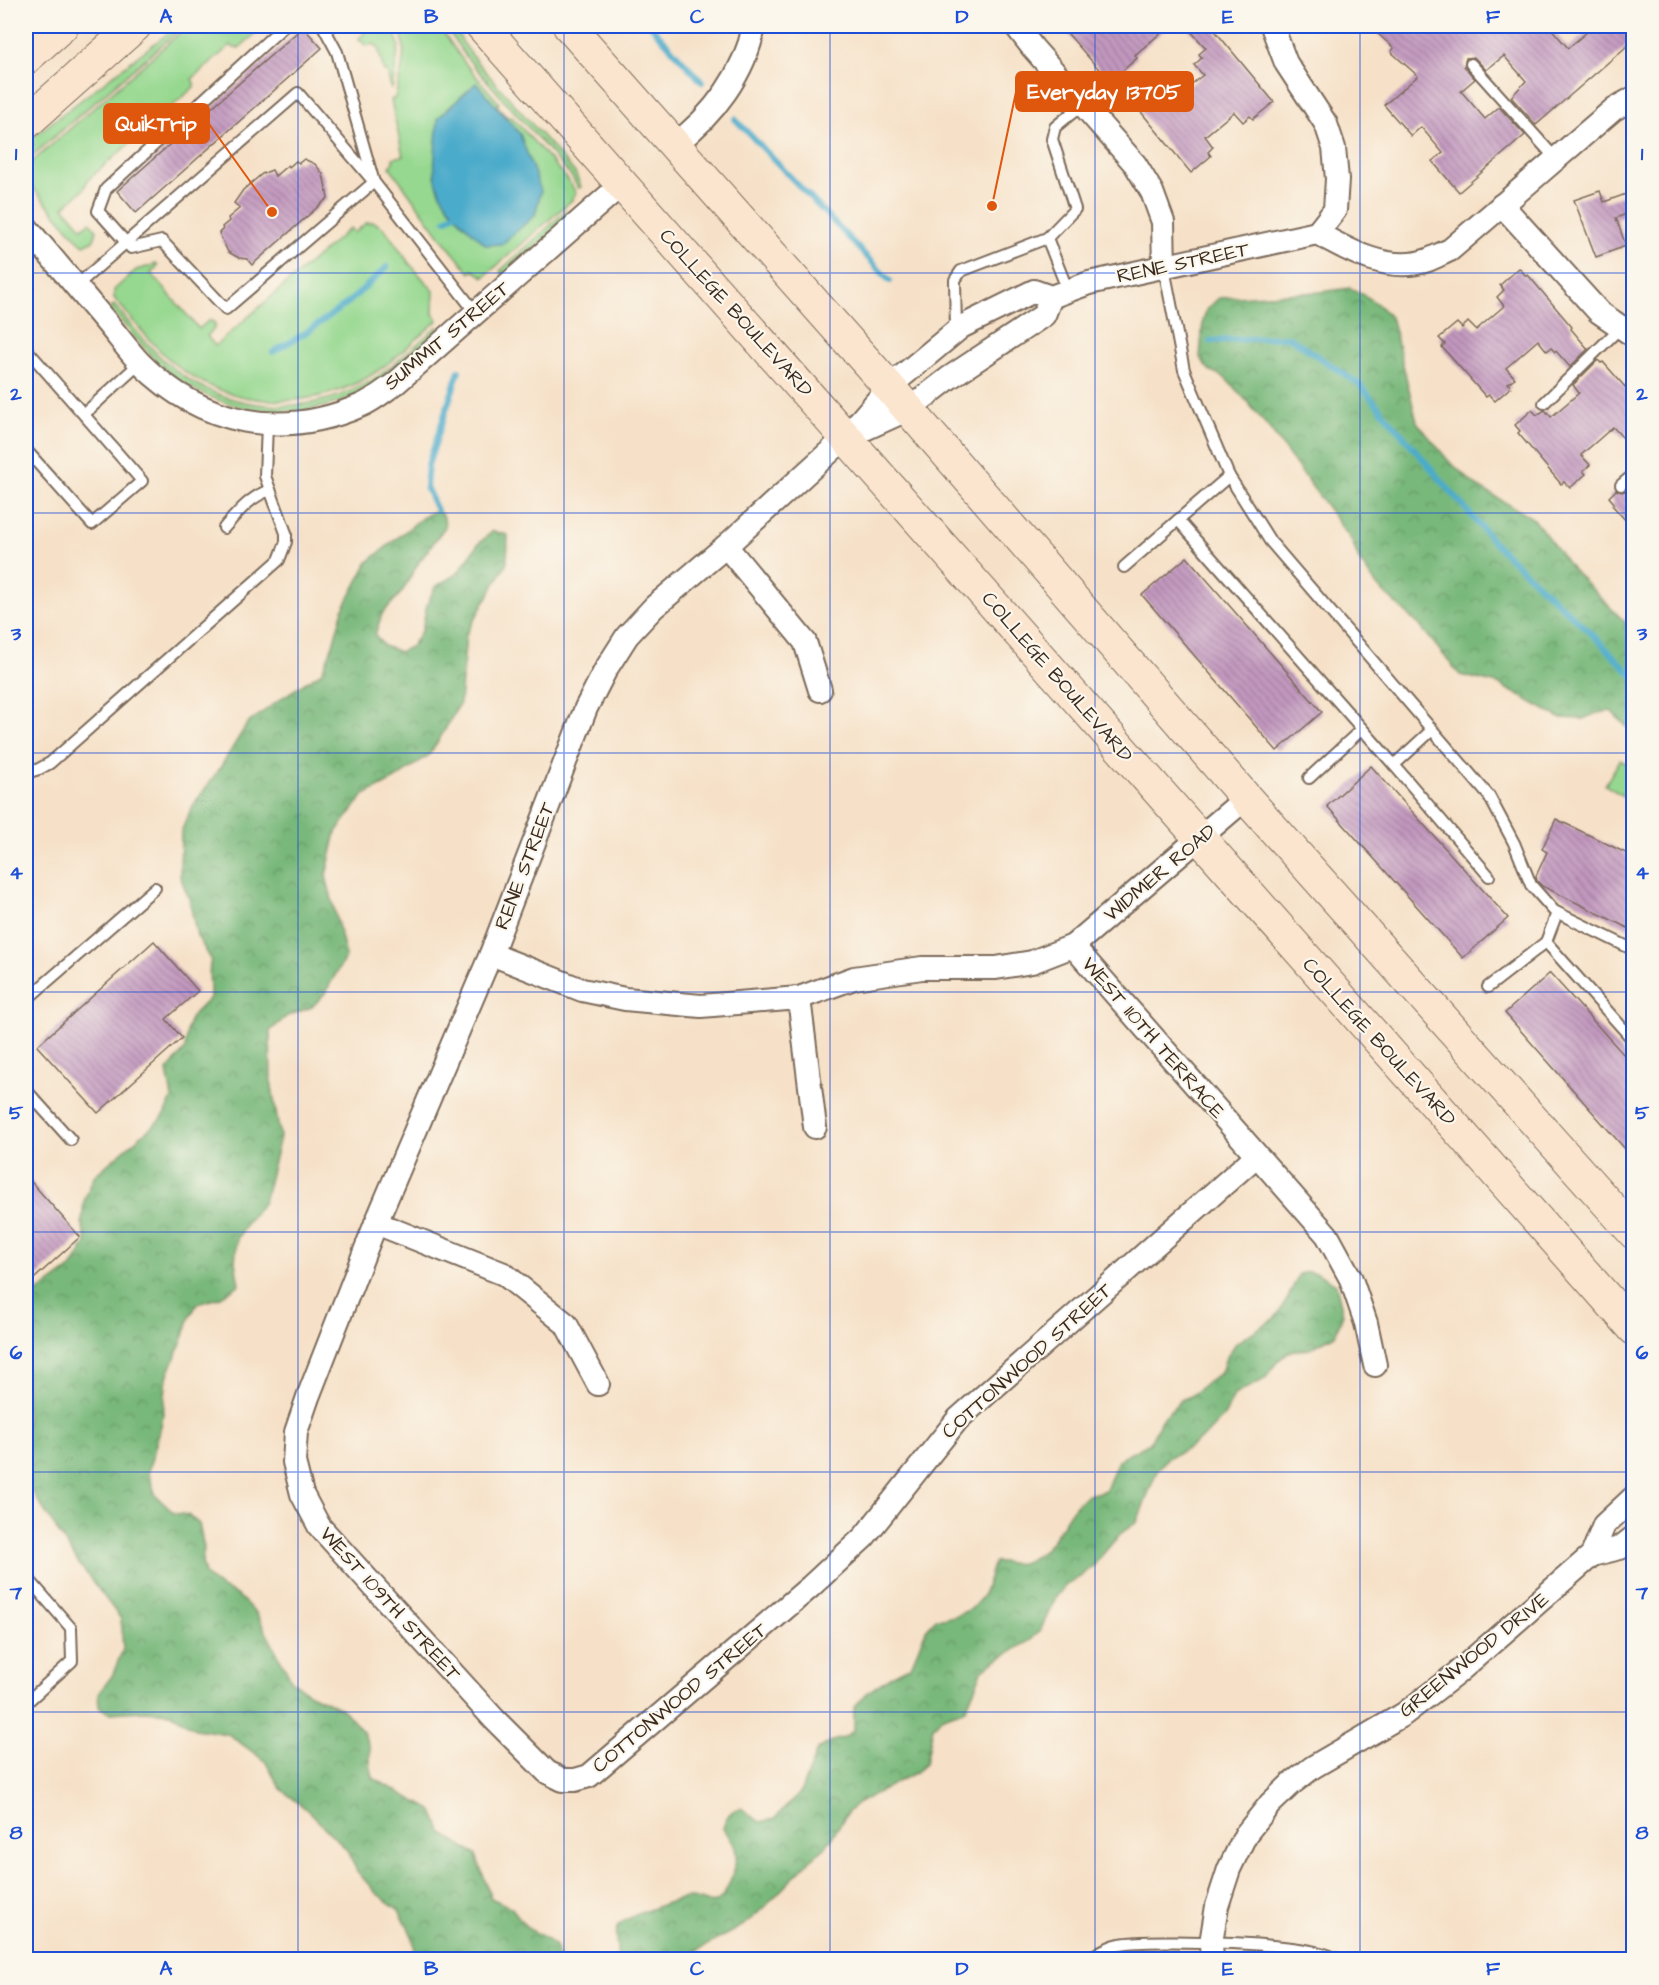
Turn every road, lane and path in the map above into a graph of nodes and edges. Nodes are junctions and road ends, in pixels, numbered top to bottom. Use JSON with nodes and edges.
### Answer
{"nodes":[{"id":1,"x":62,"y":26,"type":"edge"},
{"id":2,"x":135,"y":26,"type":"edge"},
{"id":3,"x":284,"y":26,"type":"edge"},
{"id":4,"x":323,"y":26,"type":"edge"},
{"id":5,"x":482,"y":26,"type":"edge"},
{"id":6,"x":569,"y":26,"type":"edge"},
{"id":7,"x":754,"y":26,"type":"edge"},
{"id":8,"x":1016,"y":26,"type":"edge"},
{"id":9,"x":1272,"y":26,"type":"edge"},
{"id":10,"x":26,"y":58,"type":"edge"},
{"id":11,"x":1471,"y":64,"type":"dead end"},
{"id":12,"x":1634,"y":98,"type":"edge"},
{"id":13,"x":1083,"y":104,"type":"junction"},
{"id":14,"x":26,"y":123,"type":"edge"},
{"id":15,"x":675,"y":144,"type":"junction"},
{"id":16,"x":1556,"y":159,"type":"junction"},
{"id":17,"x":374,"y":182,"type":"junction"},
{"id":18,"x":622,"y":184,"type":"junction"},
{"id":19,"x":1502,"y":205,"type":"junction"},
{"id":20,"x":26,"y":227,"type":"edge"},
{"id":21,"x":1317,"y":233,"type":"junction"},
{"id":22,"x":1047,"y":238,"type":"junction"},
{"id":23,"x":127,"y":243,"type":"junction"},
{"id":24,"x":1164,"y":268,"type":"junction"},
{"id":25,"x":76,"y":286,"type":"junction"},
{"id":26,"x":1059,"y":294,"type":"junction"},
{"id":27,"x":476,"y":313,"type":"junction"},
{"id":28,"x":956,"y":331,"type":"junction"},
{"id":29,"x":1627,"y":332,"type":"edge"},
{"id":30,"x":26,"y":353,"type":"edge"},
{"id":31,"x":140,"y":363,"type":"junction"},
{"id":32,"x":899,"y":398,"type":"junction"},
{"id":33,"x":1544,"y":403,"type":"dead end"},
{"id":34,"x":84,"y":414,"type":"junction"},
{"id":35,"x":267,"y":425,"type":"junction"},
{"id":36,"x":846,"y":437,"type":"junction"},
{"id":37,"x":26,"y":450,"type":"edge"},
{"id":38,"x":1634,"y":474,"type":"edge"},
{"id":39,"x":1229,"y":476,"type":"junction"},
{"id":40,"x":1621,"y":485,"type":"dead end"},
{"id":41,"x":270,"y":490,"type":"junction"},
{"id":42,"x":1178,"y":520,"type":"junction"},
{"id":43,"x":224,"y":528,"type":"dead end"},
{"id":44,"x":726,"y":546,"type":"junction"},
{"id":45,"x":1124,"y":567,"type":"dead end"},
{"id":46,"x":820,"y":690,"type":"dead end"},
{"id":47,"x":1362,"y":729,"type":"junction"},
{"id":48,"x":1432,"y":730,"type":"junction"},
{"id":49,"x":1394,"y":765,"type":"junction"},
{"id":50,"x":26,"y":773,"type":"edge"},
{"id":51,"x":1309,"y":778,"type":"dead end"},
{"id":52,"x":1246,"y":798,"type":"junction"},
{"id":53,"x":1200,"y":840,"type":"junction"},
{"id":54,"x":1489,"y":876,"type":"dead end"},
{"id":55,"x":155,"y":888,"type":"dead end"},
{"id":56,"x":1557,"y":913,"type":"junction"},
{"id":57,"x":1546,"y":942,"type":"junction"},
{"id":58,"x":1073,"y":946,"type":"junction"},
{"id":59,"x":1634,"y":950,"type":"edge"},
{"id":60,"x":491,"y":954,"type":"junction"},
{"id":61,"x":1488,"y":987,"type":"dead end"},
{"id":62,"x":799,"y":998,"type":"junction"},
{"id":63,"x":26,"y":1000,"type":"edge"},
{"id":64,"x":1634,"y":1041,"type":"edge"},
{"id":65,"x":26,"y":1090,"type":"edge"},
{"id":66,"x":815,"y":1127,"type":"dead end"},
{"id":67,"x":71,"y":1140,"type":"dead end"},
{"id":68,"x":1256,"y":1156,"type":"junction"},
{"id":69,"x":376,"y":1223,"type":"junction"},
{"id":70,"x":1634,"y":1233,"type":"edge"},
{"id":71,"x":1634,"y":1329,"type":"edge"},
{"id":72,"x":1375,"y":1365,"type":"dead end"},
{"id":73,"x":598,"y":1384,"type":"dead end"},
{"id":74,"x":1634,"y":1497,"type":"edge"},
{"id":75,"x":1634,"y":1537,"type":"edge"},
{"id":76,"x":1592,"y":1555,"type":"junction"},
{"id":77,"x":26,"y":1576,"type":"edge"},
{"id":78,"x":26,"y":1703,"type":"edge"},
{"id":79,"x":563,"y":1780,"type":"joint"},
{"id":80,"x":1212,"y":1951,"type":"edge"},
{"id":81,"x":1088,"y":1959,"type":"edge"},
{"id":82,"x":1338,"y":1959,"type":"edge"}],
"edges":[{"from":1,"to":10,"type":"main road"},
{"from":2,"to":14,"type":"main road"},
{"from":3,"to":23,"type":"lane"},
{"from":4,"to":17,"type":"lane"},
{"from":5,"to":18,"type":"main road","name":"COLLEGE BOULEVARD"},
{"from":6,"to":15,"type":"main road"},
{"from":7,"to":15,"type":"street"},
{"from":8,"to":13,"type":"street"},
{"from":9,"to":21,"type":"street"},
{"from":11,"to":16,"type":"lane"},
{"from":12,"to":16,"type":"street"},
{"from":13,"to":22,"type":"lane"},
{"from":13,"to":24,"type":"street"},
{"from":15,"to":32,"type":"main road"},
{"from":16,"to":19,"type":"street"},
{"from":17,"to":23,"type":"lane"},
{"from":17,"to":23,"type":"lane"},
{"from":17,"to":27,"type":"lane"},
{"from":18,"to":27,"type":"street","name":"SUMMIT STREET"},
{"from":18,"to":36,"type":"main road","name":"COLLEGE BOULEVARD"},
{"from":19,"to":21,"type":"street"},
{"from":19,"to":29,"type":"street"},
{"from":20,"to":25,"type":"street"},
{"from":21,"to":24,"type":"street","name":"RENE STREET"},
{"from":22,"to":26,"type":"lane"},
{"from":22,"to":28,"type":"lane"},
{"from":23,"to":25,"type":"lane"},
{"from":24,"to":26,"type":"street","name":"RENE STREET"},
{"from":24,"to":39,"type":"lane"},
{"from":25,"to":31,"type":"street"},
{"from":26,"to":28,"type":"street","name":"RENE STREET"},
{"from":26,"to":32,"type":"street","name":"RENE STREET"},
{"from":27,"to":35,"type":"street","name":"SUMMIT STREET"},
{"from":28,"to":32,"type":"street","name":"RENE STREET"},
{"from":29,"to":33,"type":"lane"},
{"from":30,"to":34,"type":"lane"},
{"from":31,"to":34,"type":"lane"},
{"from":31,"to":35,"type":"street","name":"SUMMIT STREET"},
{"from":32,"to":36,"type":"street","name":"RENE STREET"},
{"from":32,"to":52,"type":"main road"},
{"from":34,"to":37,"type":"lane"},
{"from":35,"to":41,"type":"lane"},
{"from":36,"to":44,"type":"street","name":"RENE STREET"},
{"from":36,"to":53,"type":"main road","name":"COLLEGE BOULEVARD"},
{"from":38,"to":40,"type":"lane"},
{"from":39,"to":42,"type":"lane"},
{"from":39,"to":48,"type":"lane"},
{"from":41,"to":43,"type":"lane"},
{"from":41,"to":50,"type":"lane"},
{"from":42,"to":45,"type":"lane"},
{"from":42,"to":47,"type":"lane"},
{"from":44,"to":46,"type":"street"},
{"from":44,"to":60,"type":"street","name":"RENE STREET"},
{"from":47,"to":49,"type":"lane"},
{"from":47,"to":51,"type":"lane"},
{"from":48,"to":49,"type":"lane"},
{"from":48,"to":56,"type":"lane"},
{"from":49,"to":54,"type":"lane"},
{"from":52,"to":53,"type":"street","name":"WIDMER ROAD"},
{"from":52,"to":70,"type":"main road"},
{"from":53,"to":58,"type":"street","name":"WIDMER ROAD"},
{"from":53,"to":71,"type":"main road","name":"COLLEGE BOULEVARD"},
{"from":55,"to":63,"type":"lane"},
{"from":56,"to":57,"type":"lane"},
{"from":56,"to":59,"type":"lane"},
{"from":57,"to":61,"type":"lane"},
{"from":57,"to":64,"type":"lane"},
{"from":58,"to":62,"type":"street","name":"WEST 110TH TERRACE"},
{"from":58,"to":68,"type":"street","name":"WEST 110TH TERRACE"},
{"from":60,"to":62,"type":"street","name":"WEST 110TH TERRACE"},
{"from":60,"to":69,"type":"street","name":"RENE STREET"},
{"from":62,"to":66,"type":"street"},
{"from":65,"to":67,"type":"lane"},
{"from":68,"to":72,"type":"street","name":"WEST 110TH TERRACE"},
{"from":68,"to":79,"type":"street","name":"COTTONWOOD STREET"},
{"from":69,"to":73,"type":"street"},
{"from":69,"to":79,"type":"street","name":"WEST 109TH STREET"},
{"from":74,"to":76,"type":"street","name":"GREENWOOD DRIVE"},
{"from":75,"to":76,"type":"street","name":"GREENWOOD DRIVE"},
{"from":76,"to":80,"type":"street","name":"GREENWOOD DRIVE"},
{"from":77,"to":78,"type":"lane"},
{"from":80,"to":81,"type":"lane"},
{"from":80,"to":82,"type":"lane"}]}
